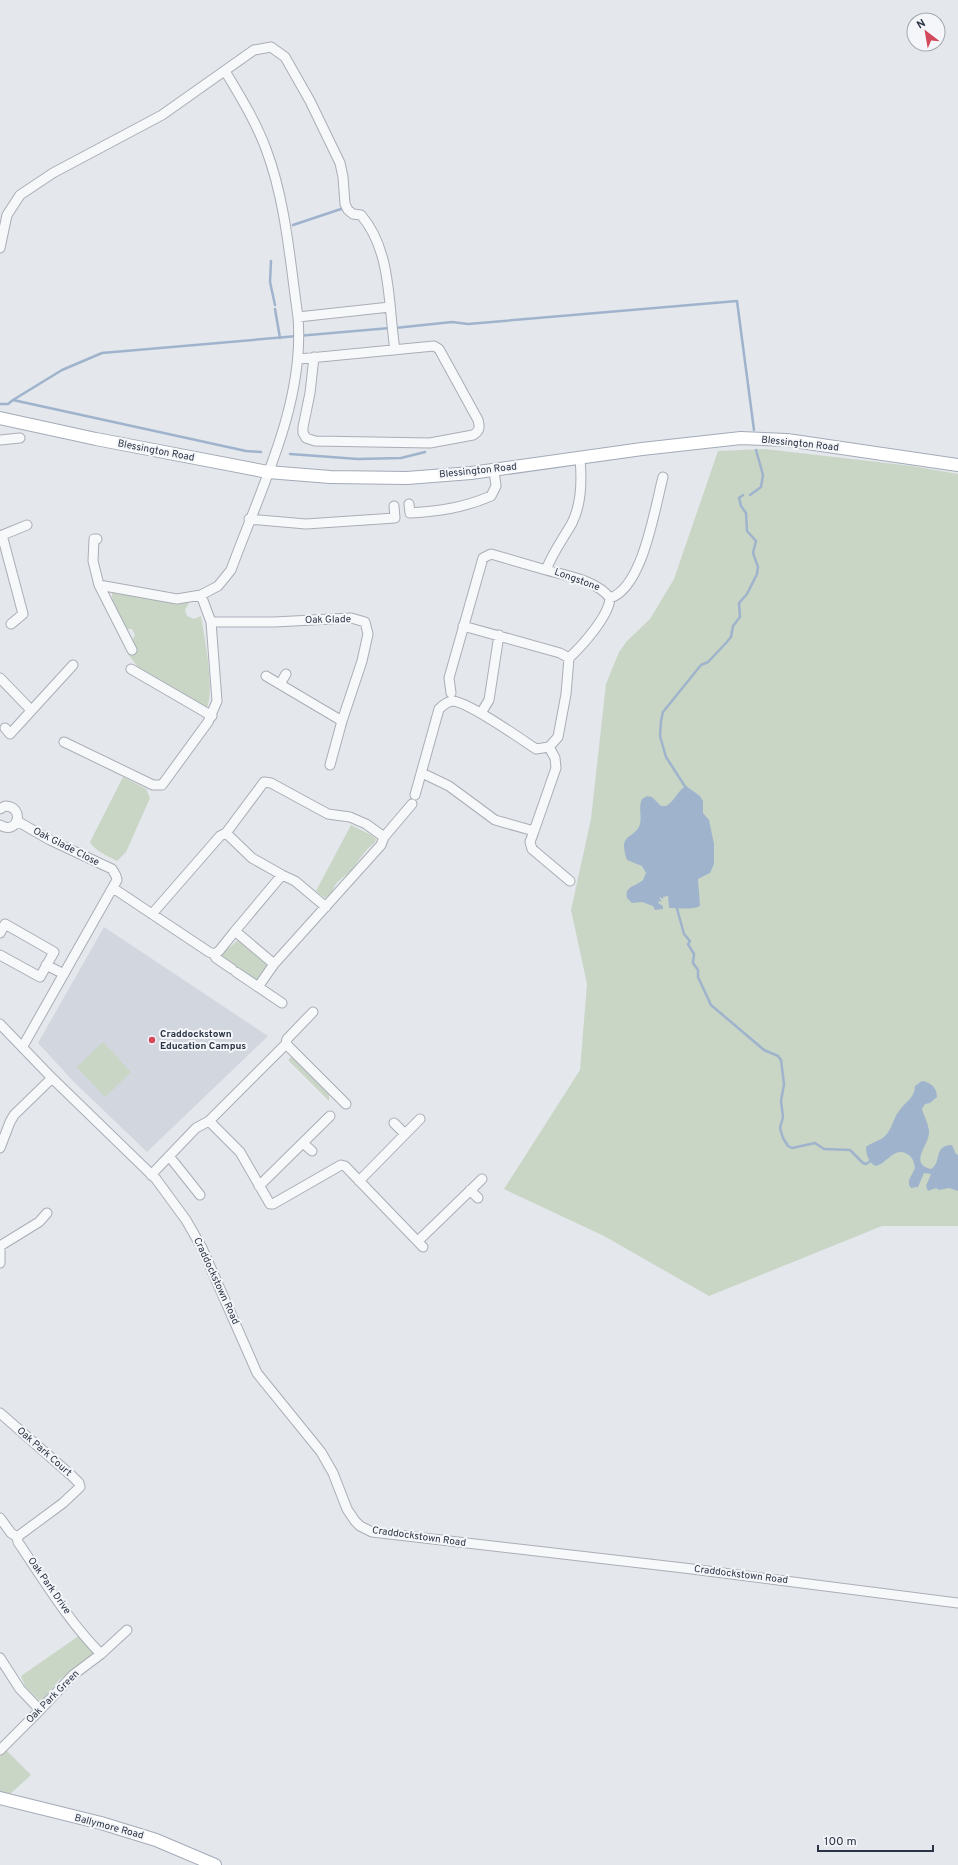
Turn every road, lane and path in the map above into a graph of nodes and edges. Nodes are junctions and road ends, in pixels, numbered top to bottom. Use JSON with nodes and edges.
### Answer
{"nodes":[{"id":1,"x":225,"y":71,"type":"junction"},
{"id":2,"x":0,"y":248,"type":"edge"},
{"id":3,"x":390,"y":307,"type":"junction"},
{"id":4,"x":298,"y":317,"type":"junction"},
{"id":5,"x":395,"y":350,"type":"junction"},
{"id":6,"x":314,"y":357,"type":"junction"},
{"id":7,"x":299,"y":359,"type":"junction"},
{"id":8,"x":0,"y":418,"type":"edge"},
{"id":9,"x":20,"y":438,"type":"dead end"},
{"id":10,"x":0,"y":440,"type":"edge"},
{"id":11,"x":580,"y":459,"type":"junction"},
{"id":12,"x":958,"y":464,"type":"edge"},
{"id":13,"x":494,"y":470,"type":"junction"},
{"id":14,"x":268,"y":472,"type":"junction"},
{"id":15,"x":663,"y":477,"type":"dead end"},
{"id":16,"x":409,"y":504,"type":"dead end"},
{"id":17,"x":394,"y":506,"type":"dead end"},
{"id":18,"x":249,"y":519,"type":"junction"},
{"id":19,"x":27,"y":525,"type":"dead end"},
{"id":20,"x":1,"y":535,"type":"edge"},
{"id":21,"x":97,"y":539,"type":"dead end"},
{"id":22,"x":546,"y":570,"type":"junction"},
{"id":23,"x":99,"y":585,"type":"junction"},
{"id":24,"x":201,"y":595,"type":"junction"},
{"id":25,"x":610,"y":598,"type":"junction"},
{"id":26,"x":211,"y":622,"type":"junction"},
{"id":27,"x":11,"y":624,"type":"dead end"},
{"id":28,"x":463,"y":626,"type":"junction"},
{"id":29,"x":499,"y":635,"type":"junction"},
{"id":30,"x":132,"y":650,"type":"dead end"},
{"id":31,"x":569,"y":658,"type":"junction"},
{"id":32,"x":73,"y":665,"type":"dead end"},
{"id":33,"x":131,"y":669,"type":"dead end"},
{"id":34,"x":286,"y":674,"type":"dead end"},
{"id":35,"x":266,"y":676,"type":"dead end"},
{"id":36,"x":0,"y":678,"type":"edge"},
{"id":37,"x":280,"y":684,"type":"junction"},
{"id":38,"x":451,"y":693,"type":"dead end"},
{"id":39,"x":31,"y":710,"type":"junction"},
{"id":40,"x":481,"y":713,"type":"junction"},
{"id":41,"x":212,"y":716,"type":"junction"},
{"id":42,"x":342,"y":721,"type":"junction"},
{"id":43,"x":5,"y":728,"type":"dead end"},
{"id":44,"x":64,"y":742,"type":"dead end"},
{"id":45,"x":549,"y":747,"type":"junction"},
{"id":46,"x":330,"y":765,"type":"dead end"},
{"id":47,"x":422,"y":773,"type":"junction"},
{"id":48,"x":0,"y":809,"type":"edge"},
{"id":49,"x":17,"y":821,"type":"junction"},
{"id":50,"x":0,"y":825,"type":"edge"},
{"id":51,"x":534,"y":831,"type":"junction"},
{"id":52,"x":226,"y":833,"type":"junction"},
{"id":53,"x":384,"y":837,"type":"junction"},
{"id":54,"x":282,"y":875,"type":"junction"},
{"id":55,"x":570,"y":881,"type":"dead end"},
{"id":56,"x":113,"y":888,"type":"junction"},
{"id":57,"x":326,"y":908,"type":"junction"},
{"id":58,"x":152,"y":914,"type":"junction"},
{"id":59,"x":235,"y":931,"type":"junction"},
{"id":60,"x":0,"y":933,"type":"edge"},
{"id":61,"x":214,"y":954,"type":"junction"},
{"id":62,"x":0,"y":955,"type":"edge"},
{"id":63,"x":274,"y":964,"type":"junction"},
{"id":64,"x":46,"y":965,"type":"junction"},
{"id":65,"x":64,"y":974,"type":"junction"},
{"id":66,"x":258,"y":987,"type":"junction"},
{"id":67,"x":282,"y":1003,"type":"dead end"},
{"id":68,"x":313,"y":1012,"type":"dead end"},
{"id":69,"x":0,"y":1024,"type":"edge"},
{"id":70,"x":286,"y":1044,"type":"junction"},
{"id":71,"x":23,"y":1046,"type":"junction"},
{"id":72,"x":52,"y":1078,"type":"junction"},
{"id":73,"x":346,"y":1104,"type":"dead end"},
{"id":74,"x":330,"y":1116,"type":"dead end"},
{"id":75,"x":420,"y":1119,"type":"dead end"},
{"id":76,"x":209,"y":1121,"type":"junction"},
{"id":77,"x":394,"y":1124,"type":"dead end"},
{"id":78,"x":405,"y":1134,"type":"junction"},
{"id":79,"x":303,"y":1143,"type":"junction"},
{"id":80,"x":0,"y":1148,"type":"edge"},
{"id":81,"x":312,"y":1151,"type":"dead end"},
{"id":82,"x":169,"y":1156,"type":"junction"},
{"id":83,"x":151,"y":1175,"type":"junction"},
{"id":84,"x":482,"y":1179,"type":"dead end"},
{"id":85,"x":359,"y":1181,"type":"junction"},
{"id":86,"x":259,"y":1186,"type":"junction"},
{"id":87,"x":470,"y":1190,"type":"junction"},
{"id":88,"x":200,"y":1195,"type":"dead end"},
{"id":89,"x":478,"y":1198,"type":"dead end"},
{"id":90,"x":47,"y":1213,"type":"dead end"},
{"id":91,"x":0,"y":1246,"type":"edge"},
{"id":92,"x":0,"y":1264,"type":"edge"},
{"id":93,"x":0,"y":1413,"type":"edge"},
{"id":94,"x":0,"y":1518,"type":"edge"},
{"id":95,"x":17,"y":1537,"type":"junction"},
{"id":96,"x":958,"y":1603,"type":"edge"},
{"id":97,"x":127,"y":1630,"type":"dead end"},
{"id":98,"x":101,"y":1654,"type":"junction"},
{"id":99,"x":0,"y":1658,"type":"edge"},
{"id":100,"x":40,"y":1710,"type":"junction"},
{"id":101,"x":0,"y":1750,"type":"edge"},
{"id":102,"x":0,"y":1798,"type":"edge"},
{"id":103,"x":215,"y":1865,"type":"edge"}],
"edges":[{"from":1,"to":2,"type":"street"},
{"from":1,"to":3,"type":"street"},
{"from":1,"to":4,"type":"street"},
{"from":3,"to":4,"type":"street"},
{"from":3,"to":5,"type":"street"},
{"from":4,"to":7,"type":"street"},
{"from":5,"to":6,"type":"street"},
{"from":5,"to":6,"type":"street"},
{"from":6,"to":7,"type":"street"},
{"from":7,"to":14,"type":"street"},
{"from":8,"to":14,"type":"main road","name":"Blessington Road"},
{"from":9,"to":10,"type":"street"},
{"from":11,"to":12,"type":"main road","name":"Blessington Road"},
{"from":11,"to":13,"type":"main road","name":"Blessington Road"},
{"from":11,"to":22,"type":"street","name":"Longstone"},
{"from":13,"to":14,"type":"main road","name":"Blessington Road"},
{"from":13,"to":16,"type":"street"},
{"from":14,"to":18,"type":"street"},
{"from":15,"to":25,"type":"street","name":"Longstone"},
{"from":17,"to":18,"type":"street"},
{"from":18,"to":24,"type":"street"},
{"from":19,"to":20,"type":"street"},
{"from":20,"to":27,"type":"street"},
{"from":21,"to":23,"type":"street"},
{"from":22,"to":25,"type":"street","name":"Longstone"},
{"from":22,"to":28,"type":"street"},
{"from":23,"to":24,"type":"street"},
{"from":23,"to":30,"type":"street"},
{"from":24,"to":26,"type":"street"},
{"from":25,"to":31,"type":"street"},
{"from":26,"to":41,"type":"street"},
{"from":26,"to":42,"type":"street","name":"Oak Glade"},
{"from":28,"to":29,"type":"street"},
{"from":28,"to":38,"type":"street"},
{"from":29,"to":31,"type":"street"},
{"from":29,"to":40,"type":"street"},
{"from":31,"to":45,"type":"street"},
{"from":32,"to":39,"type":"street"},
{"from":33,"to":41,"type":"street"},
{"from":34,"to":37,"type":"street"},
{"from":35,"to":37,"type":"street"},
{"from":36,"to":39,"type":"street"},
{"from":37,"to":42,"type":"street"},
{"from":39,"to":43,"type":"street"},
{"from":40,"to":45,"type":"street"},
{"from":40,"to":47,"type":"street"},
{"from":41,"to":44,"type":"street"},
{"from":42,"to":46,"type":"street","name":"Oak Glade"},
{"from":45,"to":51,"type":"street"},
{"from":47,"to":51,"type":"street"},
{"from":47,"to":53,"type":"street"},
{"from":48,"to":49,"type":"street","name":"Oak Glade Close"},
{"from":49,"to":50,"type":"street"},
{"from":49,"to":56,"type":"street","name":"Oak Glade Close"},
{"from":51,"to":55,"type":"street"},
{"from":52,"to":53,"type":"street"},
{"from":52,"to":54,"type":"street"},
{"from":52,"to":58,"type":"street"},
{"from":53,"to":57,"type":"street"},
{"from":54,"to":57,"type":"street"},
{"from":54,"to":59,"type":"street"},
{"from":56,"to":58,"type":"street"},
{"from":56,"to":65,"type":"street"},
{"from":57,"to":63,"type":"street"},
{"from":58,"to":61,"type":"street"},
{"from":59,"to":61,"type":"street"},
{"from":59,"to":63,"type":"street"},
{"from":60,"to":64,"type":"street"},
{"from":61,"to":66,"type":"street"},
{"from":62,"to":64,"type":"street"},
{"from":63,"to":66,"type":"street"},
{"from":64,"to":65,"type":"street"},
{"from":65,"to":71,"type":"street"},
{"from":66,"to":67,"type":"street"},
{"from":68,"to":70,"type":"street"},
{"from":69,"to":71,"type":"street","name":"Craddockstown Road"},
{"from":70,"to":73,"type":"street"},
{"from":70,"to":76,"type":"street"},
{"from":71,"to":72,"type":"street","name":"Craddockstown Road"},
{"from":72,"to":80,"type":"street"},
{"from":72,"to":83,"type":"street","name":"Craddockstown Road"},
{"from":74,"to":79,"type":"street"},
{"from":75,"to":78,"type":"street"},
{"from":76,"to":82,"type":"street"},
{"from":76,"to":86,"type":"street"},
{"from":77,"to":78,"type":"street"},
{"from":78,"to":85,"type":"street"},
{"from":79,"to":81,"type":"street"},
{"from":79,"to":86,"type":"street"},
{"from":82,"to":83,"type":"street"},
{"from":82,"to":88,"type":"street"},
{"from":83,"to":96,"type":"street","name":"Craddockstown Road"},
{"from":84,"to":87,"type":"street"},
{"from":85,"to":86,"type":"street"},
{"from":85,"to":87,"type":"street"},
{"from":87,"to":89,"type":"street"},
{"from":90,"to":91,"type":"street"},
{"from":91,"to":92,"type":"street"},
{"from":93,"to":95,"type":"street","name":"Oak Park Court"},
{"from":94,"to":95,"type":"street","name":"Oak Park Drive"},
{"from":95,"to":98,"type":"street","name":"Oak Park Drive"},
{"from":97,"to":98,"type":"street","name":"Oak Park Green"},
{"from":98,"to":100,"type":"street","name":"Oak Park Green"},
{"from":99,"to":100,"type":"street"},
{"from":100,"to":101,"type":"street","name":"Oak Park Green"},
{"from":102,"to":103,"type":"main road","name":"Ballymore Road"}]}
